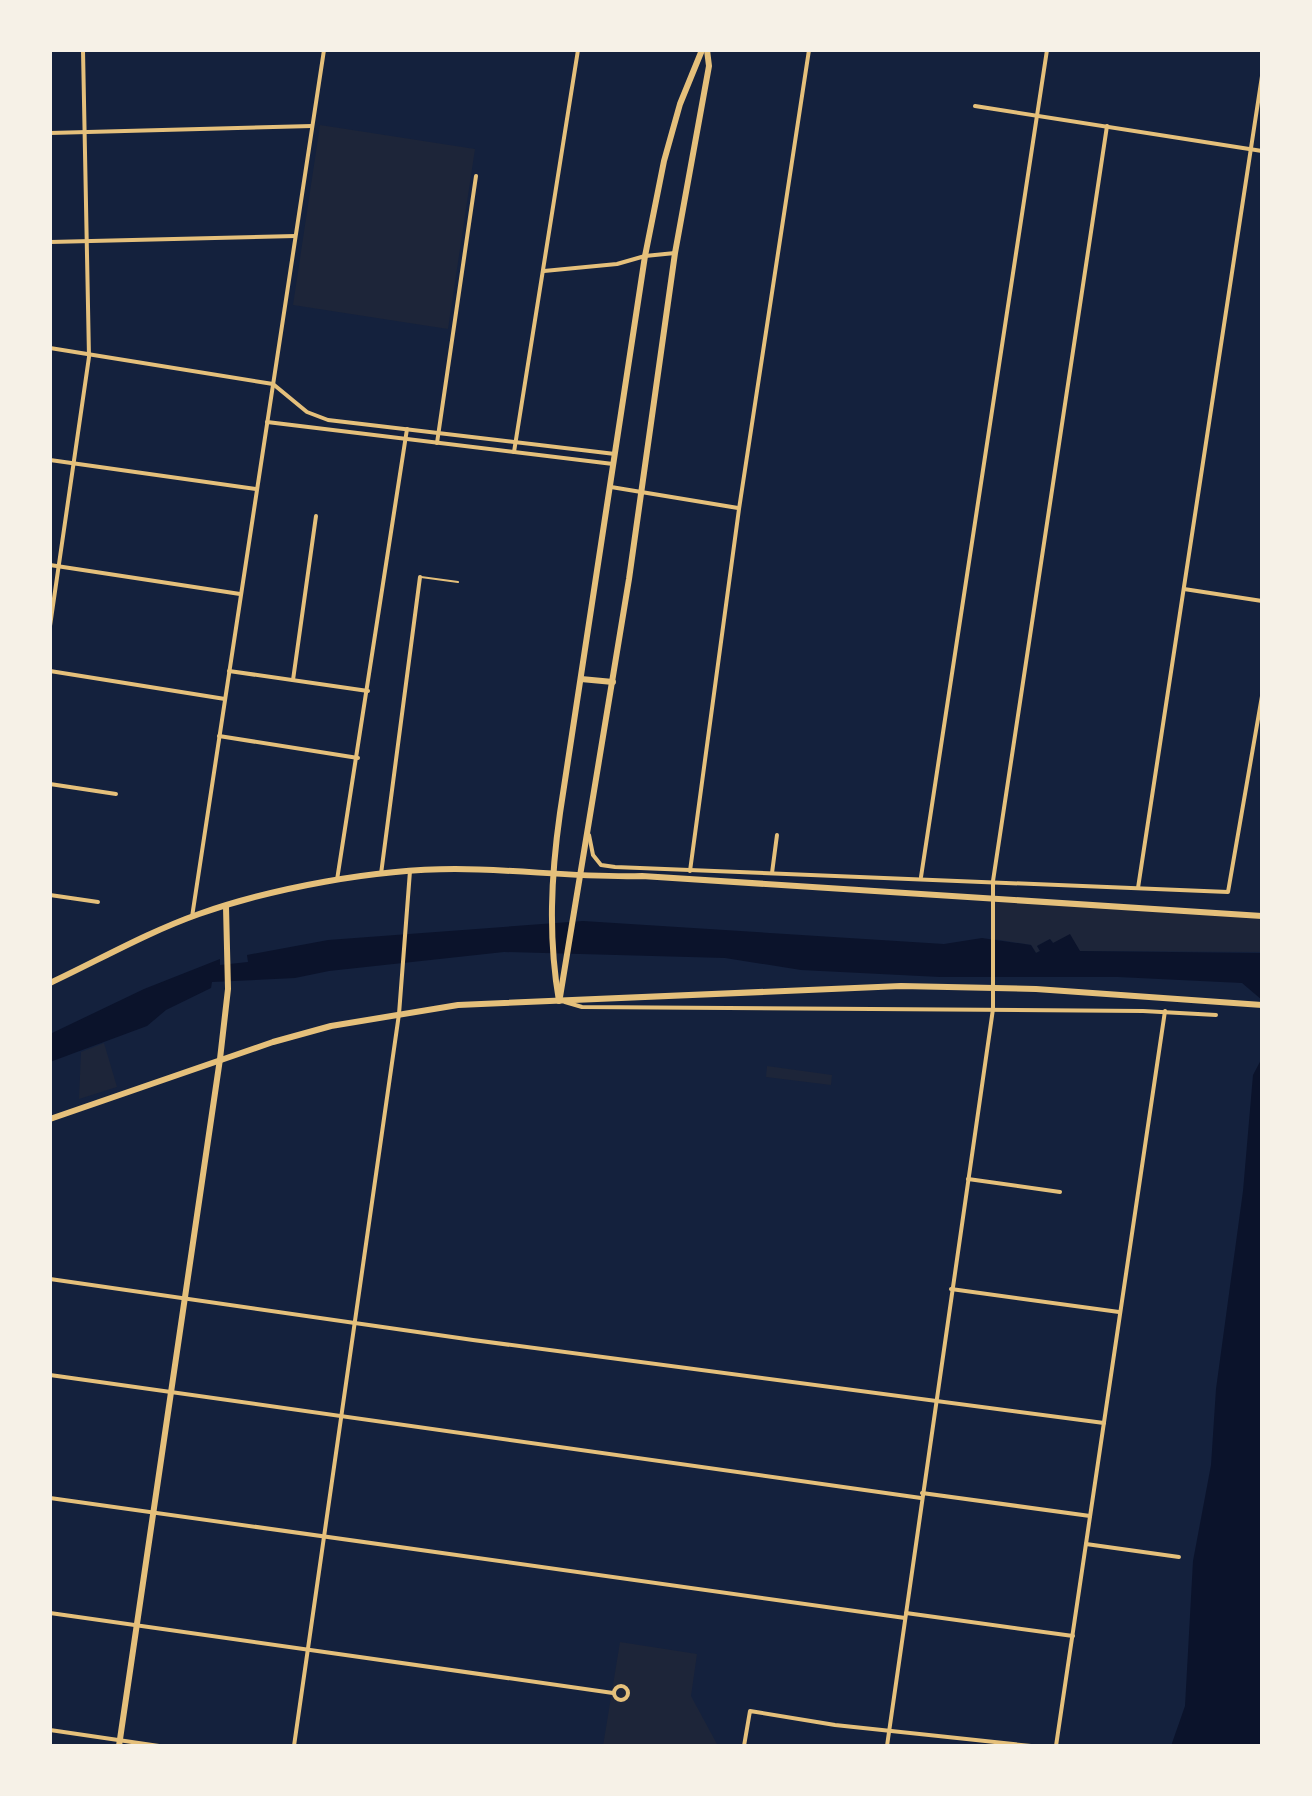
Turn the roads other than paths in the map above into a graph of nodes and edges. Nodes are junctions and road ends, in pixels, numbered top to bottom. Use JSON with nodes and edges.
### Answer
{"nodes":[{"id":1,"x":83,"y":50,"type":"edge"},
{"id":2,"x":324,"y":50,"type":"edge"},
{"id":3,"x":578,"y":50,"type":"edge"},
{"id":4,"x":704,"y":50,"type":"edge"},
{"id":5,"x":809,"y":50,"type":"edge"},
{"id":6,"x":1047,"y":50,"type":"edge"},
{"id":7,"x":1262,"y":76,"type":"edge"},
{"id":8,"x":975,"y":106,"type":"dead end"},
{"id":9,"x":1037,"y":116,"type":"junction"},
{"id":10,"x":312,"y":126,"type":"junction"},
{"id":11,"x":1107,"y":126,"type":"junction"},
{"id":12,"x":85,"y":131,"type":"junction"},
{"id":13,"x":50,"y":133,"type":"edge"},
{"id":14,"x":1251,"y":150,"type":"junction"},
{"id":15,"x":1262,"y":151,"type":"edge"},
{"id":16,"x":476,"y":176,"type":"dead end"},
{"id":17,"x":295,"y":236,"type":"junction"},
{"id":18,"x":87,"y":241,"type":"junction"},
{"id":19,"x":50,"y":242,"type":"edge"},
{"id":20,"x":675,"y":253,"type":"junction"},
{"id":21,"x":645,"y":256,"type":"junction"},
{"id":22,"x":544,"y":271,"type":"junction"},
{"id":23,"x":50,"y":348,"type":"edge"},
{"id":24,"x":89,"y":354,"type":"junction"},
{"id":25,"x":273,"y":384,"type":"junction"},
{"id":26,"x":334,"y":420,"type":"junction"},
{"id":27,"x":267,"y":422,"type":"junction"},
{"id":28,"x":407,"y":429,"type":"junction"},
{"id":29,"x":332,"y":430,"type":"junction"},
{"id":30,"x":438,"y":433,"type":"junction"},
{"id":31,"x":405,"y":439,"type":"junction"},
{"id":32,"x":437,"y":443,"type":"junction"},
{"id":33,"x":516,"y":444,"type":"junction"},
{"id":34,"x":555,"y":448,"type":"junction"},
{"id":35,"x":514,"y":452,"type":"junction"},
{"id":36,"x":615,"y":454,"type":"junction"},
{"id":37,"x":553,"y":457,"type":"junction"},
{"id":38,"x":50,"y":460,"type":"edge"},
{"id":39,"x":73,"y":463,"type":"junction"},
{"id":40,"x":613,"y":464,"type":"junction"},
{"id":41,"x":611,"y":487,"type":"junction"},
{"id":42,"x":256,"y":489,"type":"junction"},
{"id":43,"x":641,"y":492,"type":"junction"},
{"id":44,"x":739,"y":509,"type":"junction"},
{"id":45,"x":316,"y":516,"type":"dead end"},
{"id":46,"x":50,"y":565,"type":"edge"},
{"id":47,"x":58,"y":566,"type":"junction"},
{"id":48,"x":420,"y":577,"type":"joint"},
{"id":49,"x":458,"y":582,"type":"dead end"},
{"id":50,"x":1184,"y":589,"type":"junction"},
{"id":51,"x":240,"y":594,"type":"junction"},
{"id":52,"x":1262,"y":601,"type":"edge"},
{"id":53,"x":50,"y":626,"type":"edge"},
{"id":54,"x":50,"y":671,"type":"edge"},
{"id":55,"x":229,"y":671,"type":"junction"},
{"id":56,"x":581,"y":679,"type":"junction"},
{"id":57,"x":293,"y":680,"type":"junction"},
{"id":58,"x":613,"y":682,"type":"junction"},
{"id":59,"x":368,"y":691,"type":"junction"},
{"id":60,"x":1262,"y":696,"type":"edge"},
{"id":61,"x":225,"y":699,"type":"junction"},
{"id":62,"x":219,"y":736,"type":"junction"},
{"id":63,"x":358,"y":758,"type":"junction"},
{"id":64,"x":50,"y":784,"type":"edge"},
{"id":65,"x":116,"y":794,"type":"dead end"},
{"id":66,"x":589,"y":835,"type":"junction"},
{"id":67,"x":777,"y":835,"type":"dead end"},
{"id":68,"x":410,"y":871,"type":"junction"},
{"id":69,"x":690,"y":871,"type":"junction"},
{"id":70,"x":772,"y":873,"type":"junction"},
{"id":71,"x":381,"y":874,"type":"junction"},
{"id":72,"x":551,"y":875,"type":"junction"},
{"id":73,"x":921,"y":877,"type":"junction"},
{"id":74,"x":581,"y":878,"type":"junction"},
{"id":75,"x":337,"y":880,"type":"junction"},
{"id":76,"x":993,"y":881,"type":"junction"},
{"id":77,"x":1138,"y":888,"type":"junction"},
{"id":78,"x":50,"y":895,"type":"edge"},
{"id":79,"x":98,"y":902,"type":"dead end"},
{"id":80,"x":226,"y":907,"type":"junction"},
{"id":81,"x":1262,"y":916,"type":"edge"},
{"id":82,"x":192,"y":917,"type":"junction"},
{"id":83,"x":50,"y":983,"type":"edge"},
{"id":84,"x":559,"y":1001,"type":"junction"},
{"id":85,"x":1262,"y":1005,"type":"edge"},
{"id":86,"x":993,"y":1009,"type":"junction"},
{"id":87,"x":1165,"y":1011,"type":"junction"},
{"id":88,"x":399,"y":1014,"type":"junction"},
{"id":89,"x":1216,"y":1015,"type":"dead end"},
{"id":90,"x":220,"y":1059,"type":"junction"},
{"id":91,"x":50,"y":1119,"type":"edge"},
{"id":92,"x":968,"y":1179,"type":"junction"},
{"id":93,"x":1060,"y":1192,"type":"dead end"},
{"id":94,"x":50,"y":1279,"type":"edge"},
{"id":95,"x":951,"y":1289,"type":"junction"},
{"id":96,"x":185,"y":1298,"type":"junction"},
{"id":97,"x":1119,"y":1312,"type":"junction"},
{"id":98,"x":356,"y":1321,"type":"junction"},
{"id":99,"x":50,"y":1375,"type":"edge"},
{"id":100,"x":171,"y":1393,"type":"junction"},
{"id":101,"x":935,"y":1398,"type":"junction"},
{"id":102,"x":342,"y":1415,"type":"junction"},
{"id":103,"x":1104,"y":1423,"type":"junction"},
{"id":104,"x":921,"y":1496,"type":"junction"},
{"id":105,"x":50,"y":1498,"type":"edge"},
{"id":106,"x":154,"y":1514,"type":"junction"},
{"id":107,"x":1090,"y":1516,"type":"junction"},
{"id":108,"x":323,"y":1537,"type":"junction"},
{"id":109,"x":1086,"y":1544,"type":"junction"},
{"id":110,"x":1179,"y":1557,"type":"dead end"},
{"id":111,"x":50,"y":1613,"type":"edge"},
{"id":112,"x":905,"y":1615,"type":"junction"},
{"id":113,"x":138,"y":1625,"type":"junction"},
{"id":114,"x":1073,"y":1636,"type":"junction"},
{"id":115,"x":308,"y":1650,"type":"junction"},
{"id":116,"x":613,"y":1693,"type":"dead end"},
{"id":117,"x":889,"y":1728,"type":"junction"},
{"id":118,"x":50,"y":1730,"type":"edge"},
{"id":119,"x":120,"y":1743,"type":"edge"},
{"id":120,"x":159,"y":1746,"type":"edge"},
{"id":121,"x":294,"y":1746,"type":"edge"},
{"id":122,"x":744,"y":1746,"type":"edge"},
{"id":123,"x":887,"y":1746,"type":"edge"},
{"id":124,"x":1031,"y":1746,"type":"edge"},
{"id":125,"x":1056,"y":1746,"type":"edge"}],
"edges":[{"from":1,"to":12,"type":"street"},
{"from":2,"to":10,"type":"street"},
{"from":3,"to":22,"type":"street"},
{"from":4,"to":20,"type":"main road"},
{"from":4,"to":21,"type":"main road"},
{"from":5,"to":44,"type":"street"},
{"from":6,"to":9,"type":"street"},
{"from":7,"to":14,"type":"street"},
{"from":8,"to":9,"type":"street"},
{"from":9,"to":11,"type":"street"},
{"from":9,"to":73,"type":"street"},
{"from":10,"to":12,"type":"street"},
{"from":10,"to":17,"type":"street"},
{"from":11,"to":14,"type":"street"},
{"from":11,"to":76,"type":"street"},
{"from":12,"to":13,"type":"street"},
{"from":12,"to":18,"type":"street"},
{"from":14,"to":15,"type":"street"},
{"from":14,"to":50,"type":"street"},
{"from":16,"to":30,"type":"street"},
{"from":17,"to":18,"type":"street"},
{"from":17,"to":25,"type":"street"},
{"from":18,"to":19,"type":"street"},
{"from":18,"to":24,"type":"street"},
{"from":20,"to":21,"type":"street"},
{"from":20,"to":43,"type":"main road"},
{"from":21,"to":22,"type":"street"},
{"from":21,"to":36,"type":"main road"},
{"from":22,"to":33,"type":"street"},
{"from":23,"to":24,"type":"street"},
{"from":24,"to":25,"type":"street"},
{"from":24,"to":39,"type":"street"},
{"from":25,"to":26,"type":"street"},
{"from":25,"to":27,"type":"street"},
{"from":26,"to":28,"type":"street"},
{"from":26,"to":29,"type":"street"},
{"from":27,"to":29,"type":"street"},
{"from":27,"to":42,"type":"street"},
{"from":28,"to":30,"type":"street"},
{"from":28,"to":31,"type":"street"},
{"from":29,"to":31,"type":"street"},
{"from":30,"to":32,"type":"street"},
{"from":30,"to":33,"type":"street"},
{"from":31,"to":32,"type":"street"},
{"from":31,"to":59,"type":"street"},
{"from":32,"to":35,"type":"street"},
{"from":33,"to":34,"type":"street"},
{"from":33,"to":35,"type":"street"},
{"from":34,"to":36,"type":"street"},
{"from":34,"to":37,"type":"street"},
{"from":35,"to":37,"type":"street"},
{"from":36,"to":40,"type":"main road"},
{"from":37,"to":40,"type":"street"},
{"from":38,"to":39,"type":"street"},
{"from":39,"to":42,"type":"street"},
{"from":39,"to":47,"type":"street"},
{"from":40,"to":41,"type":"main road"},
{"from":41,"to":43,"type":"street"},
{"from":41,"to":56,"type":"main road"},
{"from":42,"to":51,"type":"street"},
{"from":43,"to":44,"type":"street"},
{"from":43,"to":58,"type":"main road"},
{"from":44,"to":69,"type":"street"},
{"from":45,"to":57,"type":"street"},
{"from":46,"to":47,"type":"street"},
{"from":47,"to":51,"type":"street"},
{"from":47,"to":53,"type":"street"},
{"from":48,"to":49,"type":"lane"},
{"from":48,"to":71,"type":"street"},
{"from":50,"to":52,"type":"street"},
{"from":50,"to":77,"type":"street"},
{"from":51,"to":55,"type":"street"},
{"from":54,"to":61,"type":"street"},
{"from":55,"to":57,"type":"street"},
{"from":55,"to":61,"type":"street"},
{"from":56,"to":58,"type":"main road"},
{"from":56,"to":72,"type":"main road"},
{"from":57,"to":59,"type":"street"},
{"from":58,"to":66,"type":"main road"},
{"from":59,"to":63,"type":"street"},
{"from":60,"to":77,"type":"street"},
{"from":61,"to":62,"type":"street"},
{"from":62,"to":63,"type":"street"},
{"from":62,"to":82,"type":"street"},
{"from":63,"to":75,"type":"street"},
{"from":64,"to":65,"type":"street"},
{"from":66,"to":69,"type":"street"},
{"from":66,"to":74,"type":"main road"},
{"from":67,"to":70,"type":"street"},
{"from":68,"to":71,"type":"main road"},
{"from":68,"to":72,"type":"main road"},
{"from":68,"to":88,"type":"street"},
{"from":69,"to":70,"type":"street"},
{"from":70,"to":73,"type":"street"},
{"from":71,"to":75,"type":"main road"},
{"from":72,"to":74,"type":"main road"},
{"from":72,"to":84,"type":"main road"},
{"from":73,"to":76,"type":"street"},
{"from":74,"to":81,"type":"main road"},
{"from":74,"to":84,"type":"main road"},
{"from":75,"to":80,"type":"main road"},
{"from":76,"to":77,"type":"street"},
{"from":76,"to":86,"type":"street"},
{"from":78,"to":79,"type":"street"},
{"from":80,"to":82,"type":"main road"},
{"from":80,"to":90,"type":"main road"},
{"from":82,"to":83,"type":"main road"},
{"from":84,"to":85,"type":"main road"},
{"from":84,"to":86,"type":"street"},
{"from":84,"to":88,"type":"main road"},
{"from":86,"to":87,"type":"street"},
{"from":86,"to":92,"type":"street"},
{"from":87,"to":89,"type":"street"},
{"from":87,"to":97,"type":"street"},
{"from":88,"to":90,"type":"main road"},
{"from":88,"to":98,"type":"street"},
{"from":90,"to":91,"type":"main road"},
{"from":90,"to":96,"type":"main road"},
{"from":92,"to":93,"type":"street"},
{"from":92,"to":95,"type":"street"},
{"from":94,"to":96,"type":"street"},
{"from":95,"to":97,"type":"street"},
{"from":95,"to":101,"type":"street"},
{"from":96,"to":98,"type":"street"},
{"from":96,"to":100,"type":"main road"},
{"from":97,"to":103,"type":"street"},
{"from":98,"to":101,"type":"street"},
{"from":98,"to":102,"type":"street"},
{"from":99,"to":100,"type":"street"},
{"from":100,"to":102,"type":"street"},
{"from":100,"to":106,"type":"main road"},
{"from":101,"to":103,"type":"street"},
{"from":101,"to":104,"type":"street"},
{"from":102,"to":104,"type":"street"},
{"from":102,"to":108,"type":"street"},
{"from":103,"to":107,"type":"street"},
{"from":104,"to":107,"type":"street"},
{"from":104,"to":112,"type":"street"},
{"from":105,"to":106,"type":"street"},
{"from":106,"to":108,"type":"street"},
{"from":106,"to":113,"type":"main road"},
{"from":107,"to":109,"type":"street"},
{"from":108,"to":112,"type":"street"},
{"from":108,"to":115,"type":"street"},
{"from":109,"to":110,"type":"street"},
{"from":109,"to":114,"type":"street"},
{"from":111,"to":113,"type":"street"},
{"from":112,"to":114,"type":"street"},
{"from":112,"to":117,"type":"street"},
{"from":113,"to":115,"type":"street"},
{"from":113,"to":119,"type":"main road"},
{"from":114,"to":125,"type":"street"},
{"from":115,"to":116,"type":"street"},
{"from":115,"to":121,"type":"street"},
{"from":117,"to":122,"type":"street"},
{"from":117,"to":123,"type":"street"},
{"from":117,"to":124,"type":"street"},
{"from":118,"to":119,"type":"street"},
{"from":119,"to":120,"type":"street"}]}
